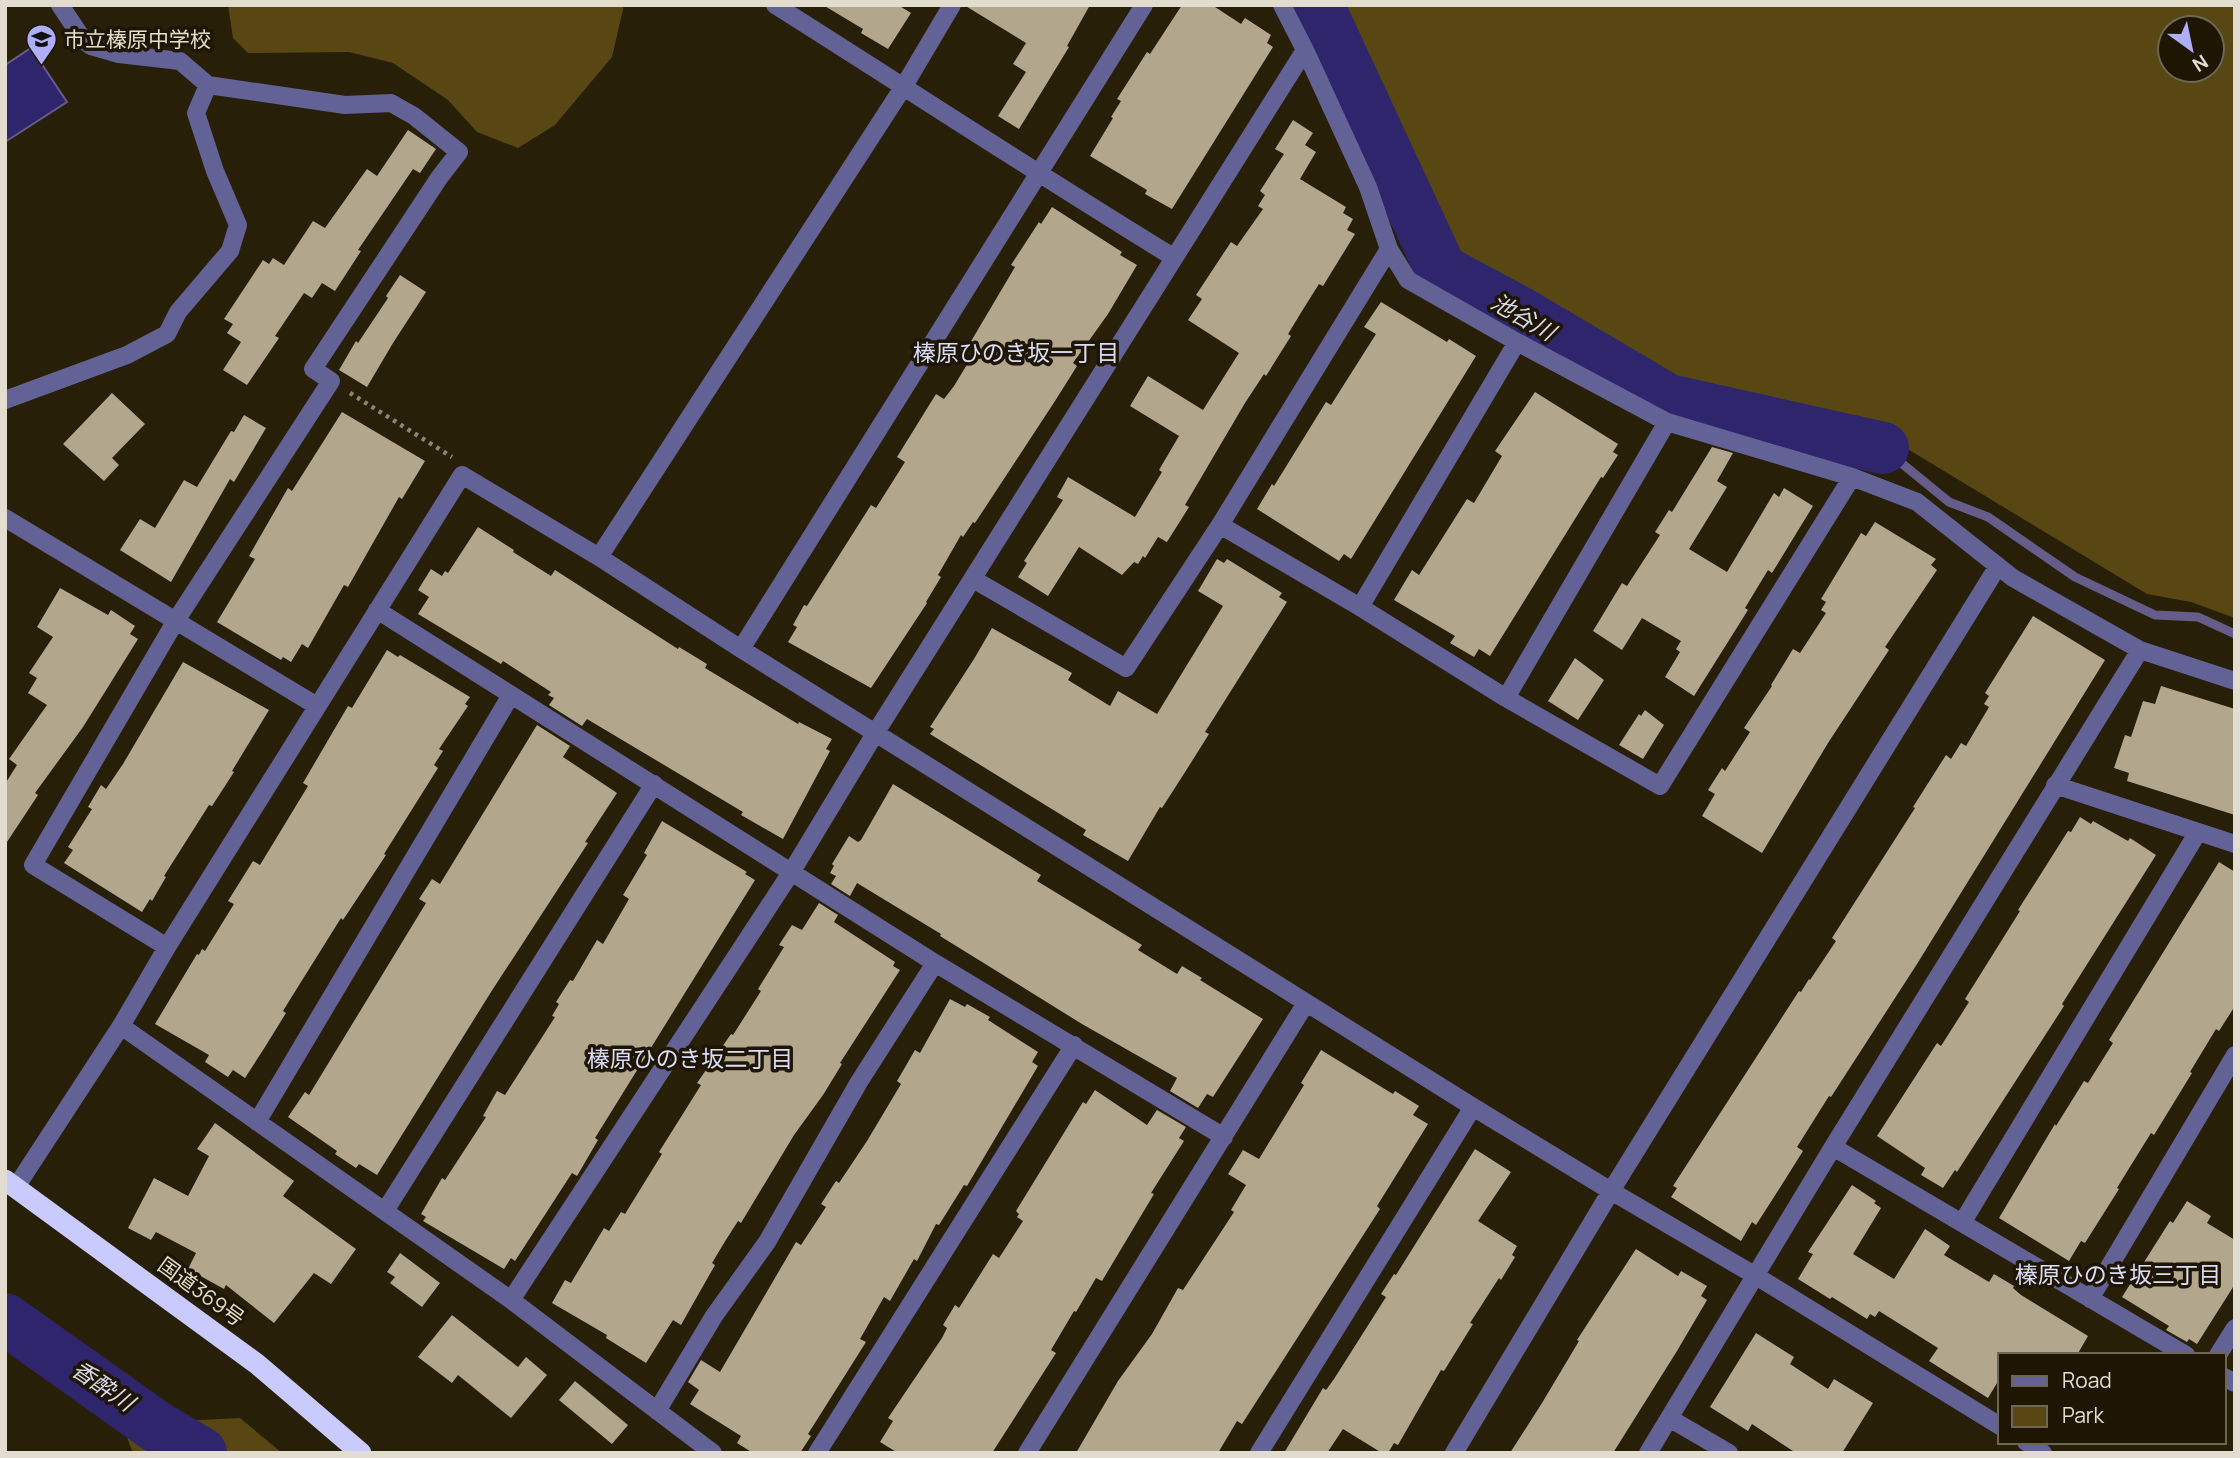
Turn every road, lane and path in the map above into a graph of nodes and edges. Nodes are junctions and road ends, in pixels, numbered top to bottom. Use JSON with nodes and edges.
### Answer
{"nodes":[{"id":1,"x":60,"y":5,"type":"edge"},
{"id":2,"x":775,"y":5,"type":"edge"},
{"id":3,"x":952,"y":5,"type":"edge"},
{"id":4,"x":1144,"y":5,"type":"edge"},
{"id":5,"x":1282,"y":5,"type":"edge"},
{"id":6,"x":1305,"y":50,"type":"junction"},
{"id":7,"x":208,"y":85,"type":"junction"},
{"id":8,"x":904,"y":86,"type":"junction"},
{"id":9,"x":1039,"y":175,"type":"junction"},
{"id":10,"x":1389,"y":248,"type":"junction"},
{"id":11,"x":1173,"y":257,"type":"junction"},
{"id":12,"x":1517,"y":342,"type":"junction"},
{"id":13,"x":331,"y":381,"type":"junction"},
{"id":14,"x":5,"y":400,"type":"edge"},
{"id":15,"x":1667,"y":422,"type":"junction"},
{"id":16,"x":462,"y":475,"type":"junction"},
{"id":17,"x":1852,"y":477,"type":"junction"},
{"id":18,"x":5,"y":518,"type":"edge"},
{"id":19,"x":1220,"y":525,"type":"junction"},
{"id":20,"x":599,"y":557,"type":"junction"},
{"id":21,"x":1998,"y":566,"type":"junction"},
{"id":22,"x":973,"y":579,"type":"junction"},
{"id":23,"x":1360,"y":607,"type":"junction"},
{"id":24,"x":377,"y":610,"type":"junction"},
{"id":25,"x":175,"y":622,"type":"junction"},
{"id":26,"x":741,"y":649,"type":"junction"},
{"id":27,"x":2140,"y":650,"type":"junction"},
{"id":28,"x":2235,"y":681,"type":"edge"},
{"id":29,"x":511,"y":695,"type":"junction"},
{"id":30,"x":1506,"y":698,"type":"junction"},
{"id":31,"x":317,"y":706,"type":"junction"},
{"id":32,"x":876,"y":732,"type":"junction"},
{"id":33,"x":654,"y":784,"type":"junction"},
{"id":34,"x":2055,"y":785,"type":"junction"},
{"id":35,"x":2198,"y":832,"type":"junction"},
{"id":36,"x":2235,"y":844,"type":"edge"},
{"id":37,"x":792,"y":871,"type":"junction"},
{"id":38,"x":167,"y":947,"type":"junction"},
{"id":39,"x":935,"y":963,"type":"junction"},
{"id":40,"x":1306,"y":1003,"type":"junction"},
{"id":41,"x":121,"y":1026,"type":"junction"},
{"id":42,"x":1074,"y":1045,"type":"junction"},
{"id":43,"x":2235,"y":1055,"type":"edge"},
{"id":44,"x":1473,"y":1107,"type":"junction"},
{"id":45,"x":257,"y":1122,"type":"junction"},
{"id":46,"x":1224,"y":1137,"type":"junction"},
{"id":47,"x":1833,"y":1147,"type":"junction"},
{"id":48,"x":11,"y":1183,"type":"edge"},
{"id":49,"x":1611,"y":1191,"type":"junction"},
{"id":50,"x":385,"y":1211,"type":"junction"},
{"id":51,"x":1962,"y":1223,"type":"junction"},
{"id":52,"x":1756,"y":1276,"type":"junction"},
{"id":53,"x":2090,"y":1299,"type":"junction"},
{"id":54,"x":511,"y":1300,"type":"junction"},
{"id":55,"x":2235,"y":1328,"type":"edge"},
{"id":56,"x":2183,"y":1353,"type":"edge"},
{"id":57,"x":2219,"y":1353,"type":"edge"},
{"id":58,"x":657,"y":1411,"type":"junction"},
{"id":59,"x":1669,"y":1418,"type":"junction"},
{"id":60,"x":1998,"y":1425,"type":"edge"},
{"id":61,"x":361,"y":1453,"type":"edge"},
{"id":62,"x":713,"y":1453,"type":"edge"},
{"id":63,"x":817,"y":1453,"type":"edge"},
{"id":64,"x":1027,"y":1453,"type":"edge"},
{"id":65,"x":1259,"y":1453,"type":"edge"},
{"id":66,"x":1454,"y":1453,"type":"edge"},
{"id":67,"x":1648,"y":1453,"type":"edge"},
{"id":68,"x":1729,"y":1453,"type":"edge"}],
"edges":[{"from":1,"to":7,"type":"street"},
{"from":2,"to":8,"type":"street"},
{"from":3,"to":8,"type":"street"},
{"from":4,"to":9,"type":"street"},
{"from":5,"to":6,"type":"street"},
{"from":6,"to":10,"type":"street"},
{"from":6,"to":11,"type":"street"},
{"from":7,"to":13,"type":"street"},
{"from":7,"to":14,"type":"street"},
{"from":8,"to":9,"type":"street"},
{"from":8,"to":20,"type":"street"},
{"from":9,"to":11,"type":"street"},
{"from":9,"to":26,"type":"street"},
{"from":10,"to":12,"type":"street"},
{"from":10,"to":19,"type":"street"},
{"from":11,"to":22,"type":"street"},
{"from":12,"to":15,"type":"street"},
{"from":12,"to":23,"type":"street"},
{"from":13,"to":16,"type":"path"},
{"from":13,"to":25,"type":"street"},
{"from":15,"to":17,"type":"street"},
{"from":15,"to":30,"type":"street"},
{"from":16,"to":20,"type":"street"},
{"from":16,"to":24,"type":"street"},
{"from":17,"to":21,"type":"street"},
{"from":17,"to":30,"type":"street"},
{"from":18,"to":25,"type":"street"},
{"from":19,"to":22,"type":"street"},
{"from":19,"to":23,"type":"street"},
{"from":20,"to":26,"type":"street"},
{"from":21,"to":27,"type":"street"},
{"from":21,"to":49,"type":"street"},
{"from":22,"to":32,"type":"street"},
{"from":23,"to":30,"type":"street"},
{"from":24,"to":29,"type":"street"},
{"from":24,"to":31,"type":"street"},
{"from":25,"to":31,"type":"street"},
{"from":25,"to":38,"type":"street"},
{"from":26,"to":32,"type":"street"},
{"from":27,"to":28,"type":"street"},
{"from":27,"to":34,"type":"street"},
{"from":29,"to":33,"type":"street"},
{"from":29,"to":45,"type":"street"},
{"from":31,"to":38,"type":"street"},
{"from":32,"to":37,"type":"street"},
{"from":32,"to":40,"type":"street"},
{"from":33,"to":37,"type":"street"},
{"from":33,"to":50,"type":"street"},
{"from":34,"to":35,"type":"street"},
{"from":34,"to":47,"type":"street"},
{"from":35,"to":36,"type":"street"},
{"from":35,"to":51,"type":"street"},
{"from":37,"to":39,"type":"street"},
{"from":37,"to":54,"type":"street"},
{"from":38,"to":41,"type":"street"},
{"from":39,"to":42,"type":"street"},
{"from":39,"to":58,"type":"street"},
{"from":40,"to":44,"type":"street"},
{"from":40,"to":46,"type":"street"},
{"from":41,"to":45,"type":"street"},
{"from":41,"to":48,"type":"street"},
{"from":42,"to":46,"type":"street"},
{"from":42,"to":63,"type":"street"},
{"from":43,"to":53,"type":"street"},
{"from":44,"to":49,"type":"street"},
{"from":44,"to":65,"type":"street"},
{"from":45,"to":50,"type":"street"},
{"from":46,"to":64,"type":"street"},
{"from":47,"to":51,"type":"street"},
{"from":47,"to":52,"type":"street"},
{"from":48,"to":61,"type":"highway","name":"国道369号"},
{"from":49,"to":52,"type":"street"},
{"from":49,"to":66,"type":"street"},
{"from":50,"to":54,"type":"street"},
{"from":51,"to":53,"type":"street"},
{"from":52,"to":59,"type":"street"},
{"from":52,"to":60,"type":"street"},
{"from":53,"to":56,"type":"street"},
{"from":54,"to":58,"type":"street"},
{"from":55,"to":57,"type":"street"},
{"from":58,"to":62,"type":"street"},
{"from":59,"to":67,"type":"street"},
{"from":59,"to":68,"type":"street"}]}
